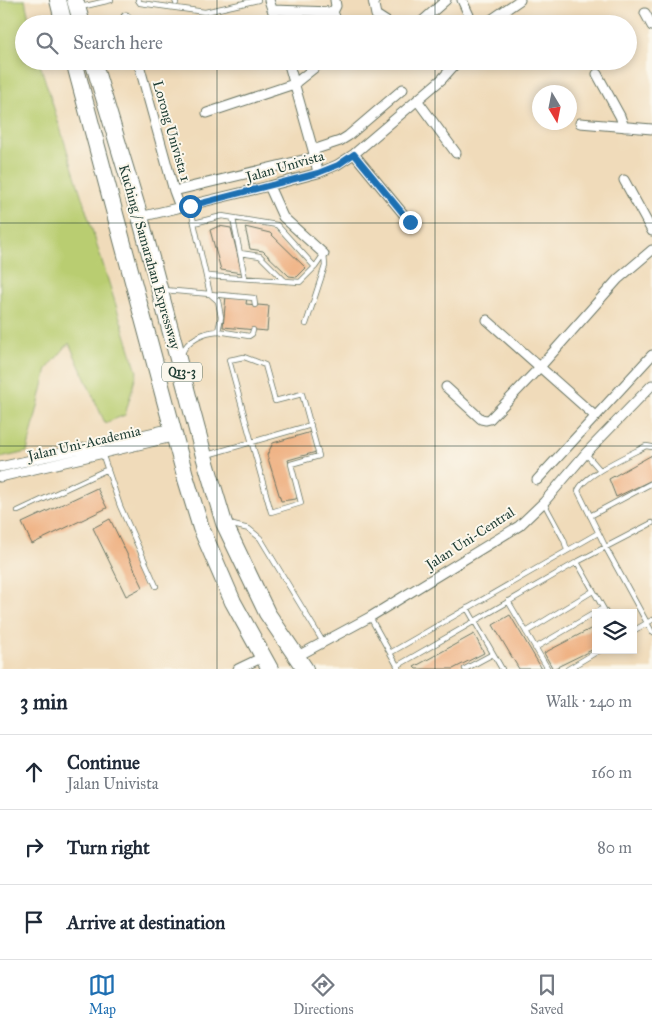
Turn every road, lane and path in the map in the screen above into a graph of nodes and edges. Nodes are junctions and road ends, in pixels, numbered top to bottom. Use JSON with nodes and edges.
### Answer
{"nodes":[{"id":1,"x":58,"y":0,"type":"edge"},
{"id":2,"x":111,"y":0,"type":"edge"},
{"id":3,"x":138,"y":0,"type":"edge"},
{"id":4,"x":258,"y":0,"type":"edge"},
{"id":5,"x":269,"y":0,"type":"edge"},
{"id":6,"x":335,"y":0,"type":"edge"},
{"id":7,"x":373,"y":0,"type":"edge"},
{"id":8,"x":446,"y":0,"type":"edge"},
{"id":9,"x":462,"y":0,"type":"edge"},
{"id":10,"x":520,"y":0,"type":"edge"},
{"id":11,"x":248,"y":1,"type":"edge"},
{"id":12,"x":76,"y":4,"type":"edge"},
{"id":13,"x":273,"y":10,"type":"junction"},
{"id":14,"x":333,"y":12,"type":"junction"},
{"id":15,"x":645,"y":13,"type":"dead end"},
{"id":16,"x":62,"y":15,"type":"edge"},
{"id":17,"x":274,"y":15,"type":"edge"},
{"id":18,"x":334,"y":15,"type":"edge"},
{"id":19,"x":376,"y":15,"type":"edge"},
{"id":20,"x":428,"y":15,"type":"edge"},
{"id":21,"x":469,"y":15,"type":"edge"},
{"id":22,"x":498,"y":15,"type":"edge"},
{"id":23,"x":652,"y":26,"type":"edge"},
{"id":24,"x":76,"y":70,"type":"edge"},
{"id":25,"x":96,"y":70,"type":"edge"},
{"id":26,"x":140,"y":70,"type":"edge"},
{"id":27,"x":290,"y":70,"type":"edge"},
{"id":28,"x":312,"y":70,"type":"edge"},
{"id":29,"x":450,"y":70,"type":"edge"},
{"id":30,"x":597,"y":74,"type":"dead end"},
{"id":31,"x":294,"y":84,"type":"junction"},
{"id":32,"x":404,"y":88,"type":"dead end"},
{"id":33,"x":418,"y":100,"type":"junction"},
{"id":34,"x":207,"y":112,"type":"dead end"},
{"id":35,"x":580,"y":123,"type":"dead end"},
{"id":36,"x":624,"y":127,"type":"junction"},
{"id":37,"x":652,"y":129,"type":"edge"},
{"id":38,"x":456,"y":153,"type":"dead end"},
{"id":39,"x":314,"y":154,"type":"junction"},
{"id":40,"x":354,"y":154,"type":"junction"},
{"id":41,"x":318,"y":173,"type":"junction"},
{"id":42,"x":624,"y":180,"type":"dead end"},
{"id":43,"x":269,"y":186,"type":"junction"},
{"id":44,"x":174,"y":191,"type":"junction"},
{"id":45,"x":190,"y":206,"type":"junction"},
{"id":46,"x":180,"y":207,"type":"junction"},
{"id":47,"x":140,"y":217,"type":"junction"},
{"id":48,"x":233,"y":219,"type":"junction"},
{"id":49,"x":410,"y":222,"type":"dead end"},
{"id":50,"x":194,"y":223,"type":"junction"},
{"id":51,"x":652,"y":231,"type":"edge"},
{"id":52,"x":652,"y":250,"type":"edge"},
{"id":53,"x":240,"y":253,"type":"junction"},
{"id":54,"x":324,"y":254,"type":"junction"},
{"id":55,"x":316,"y":267,"type":"junction"},
{"id":56,"x":208,"y":276,"type":"junction"},
{"id":57,"x":245,"y":278,"type":"junction"},
{"id":58,"x":285,"y":281,"type":"junction"},
{"id":59,"x":160,"y":290,"type":"junction"},
{"id":60,"x":210,"y":294,"type":"junction"},
{"id":61,"x":255,"y":305,"type":"dead end"},
{"id":62,"x":487,"y":320,"type":"dead end"},
{"id":63,"x":306,"y":324,"type":"dead end"},
{"id":64,"x":253,"y":330,"type":"dead end"},
{"id":65,"x":218,"y":331,"type":"junction"},
{"id":66,"x":652,"y":355,"type":"edge"},
{"id":67,"x":180,"y":361,"type":"junction"},
{"id":68,"x":539,"y":368,"type":"junction"},
{"id":69,"x":446,"y":387,"type":"dead end"},
{"id":70,"x":651,"y":390,"type":"edge"},
{"id":71,"x":595,"y":416,"type":"junction"},
{"id":72,"x":311,"y":425,"type":"junction"},
{"id":73,"x":173,"y":432,"type":"junction"},
{"id":74,"x":252,"y":442,"type":"junction"},
{"id":75,"x":652,"y":447,"type":"edge"},
{"id":76,"x":102,"y":453,"type":"junction"},
{"id":77,"x":586,"y":453,"type":"junction"},
{"id":78,"x":204,"y":456,"type":"junction"},
{"id":79,"x":0,"y":467,"type":"edge"},
{"id":80,"x":108,"y":469,"type":"junction"},
{"id":81,"x":600,"y":470,"type":"junction"},
{"id":82,"x":0,"y":477,"type":"edge"},
{"id":83,"x":537,"y":480,"type":"dead end"},
{"id":84,"x":652,"y":483,"type":"edge"},
{"id":85,"x":544,"y":502,"type":"junction"},
{"id":86,"x":18,"y":511,"type":"dead end"},
{"id":87,"x":590,"y":516,"type":"junction"},
{"id":88,"x":224,"y":523,"type":"junction"},
{"id":89,"x":652,"y":523,"type":"edge"},
{"id":90,"x":598,"y":533,"type":"junction"},
{"id":91,"x":606,"y":548,"type":"junction"},
{"id":92,"x":567,"y":550,"type":"junction"},
{"id":93,"x":577,"y":562,"type":"junction"},
{"id":94,"x":156,"y":586,"type":"dead end"},
{"id":95,"x":593,"y":591,"type":"junction"},
{"id":96,"x":508,"y":601,"type":"junction"},
{"id":97,"x":467,"y":608,"type":"junction"},
{"id":98,"x":603,"y":609,"type":"edge"},
{"id":99,"x":370,"y":617,"type":"junction"},
{"id":100,"x":592,"y":617,"type":"edge"},
{"id":101,"x":475,"y":621,"type":"junction"},
{"id":102,"x":650,"y":622,"type":"edge"},
{"id":103,"x":637,"y":629,"type":"edge"},
{"id":104,"x":526,"y":632,"type":"junction"},
{"id":105,"x":652,"y":632,"type":"edge"},
{"id":106,"x":323,"y":642,"type":"junction"},
{"id":107,"x":535,"y":648,"type":"junction"},
{"id":108,"x":390,"y":653,"type":"junction"},
{"id":109,"x":493,"y":654,"type":"junction"},
{"id":110,"x":593,"y":654,"type":"edge"},
{"id":111,"x":266,"y":663,"type":"edge"},
{"id":112,"x":300,"y":663,"type":"edge"},
{"id":113,"x":398,"y":668,"type":"edge"},
{"id":114,"x":238,"y":669,"type":"edge"},
{"id":115,"x":465,"y":669,"type":"edge"},
{"id":116,"x":502,"y":669,"type":"edge"},
{"id":117,"x":548,"y":669,"type":"edge"},
{"id":118,"x":568,"y":669,"type":"edge"}],
"edges":[{"from":1,"to":16,"type":"highway"},
{"from":2,"to":12,"type":"lane"},
{"from":3,"to":11,"type":"lane"},
{"from":4,"to":11,"type":"lane"},
{"from":5,"to":13,"type":"street"},
{"from":6,"to":14,"type":"street"},
{"from":7,"to":19,"type":"street"},
{"from":8,"to":20,"type":"street"},
{"from":9,"to":21,"type":"street"},
{"from":10,"to":22,"type":"street"},
{"from":13,"to":14,"type":"street"},
{"from":13,"to":17,"type":"street"},
{"from":14,"to":18,"type":"street"},
{"from":15,"to":23,"type":"street"},
{"from":24,"to":73,"type":"highway","name":"Kuching / Samarahan Expressway","number":"Q13-3"},
{"from":25,"to":47,"type":"highway","name":"Kuching / Samarahan Expressway","number":"Q13-3"},
{"from":26,"to":44,"type":"street","name":"Lorong Univista 1"},
{"from":27,"to":31,"type":"street"},
{"from":28,"to":31,"type":"street"},
{"from":29,"to":33,"type":"street","name":"Jalan Univista"},
{"from":30,"to":36,"type":"street"},
{"from":31,"to":34,"type":"street"},
{"from":31,"to":39,"type":"street"},
{"from":32,"to":39,"type":"street"},
{"from":33,"to":38,"type":"street"},
{"from":33,"to":40,"type":"street","name":"Jalan Univista"},
{"from":35,"to":36,"type":"street"},
{"from":36,"to":37,"type":"street"},
{"from":39,"to":41,"type":"street"},
{"from":39,"to":44,"type":"street"},
{"from":40,"to":41,"type":"street","name":"Jalan Univista"},
{"from":40,"to":49,"type":"street"},
{"from":41,"to":43,"type":"street","name":"Jalan Univista"},
{"from":42,"to":51,"type":"street"},
{"from":43,"to":45,"type":"street","name":"Jalan Univista"},
{"from":43,"to":54,"type":"street"},
{"from":44,"to":46,"type":"street","name":"Lorong Univista 1"},
{"from":45,"to":46,"type":"street","name":"Jalan Univista"},
{"from":45,"to":50,"type":"lane"},
{"from":46,"to":47,"type":"street","name":"Jalan Univista"},
{"from":47,"to":59,"type":"highway","name":"Kuching / Samarahan Expressway","number":"Q13-3"},
{"from":48,"to":50,"type":"lane"},
{"from":48,"to":53,"type":"lane"},
{"from":48,"to":55,"type":"lane"},
{"from":50,"to":56,"type":"lane"},
{"from":52,"to":68,"type":"street"},
{"from":53,"to":57,"type":"lane"},
{"from":53,"to":58,"type":"lane"},
{"from":54,"to":55,"type":"lane"},
{"from":54,"to":63,"type":"lane"},
{"from":55,"to":58,"type":"lane"},
{"from":56,"to":57,"type":"lane"},
{"from":56,"to":60,"type":"lane"},
{"from":57,"to":58,"type":"lane"},
{"from":59,"to":60,"type":"lane"},
{"from":59,"to":67,"type":"highway","name":"Kuching / Samarahan Expressway","number":"Q13-3"},
{"from":60,"to":61,"type":"lane"},
{"from":60,"to":65,"type":"lane"},
{"from":62,"to":68,"type":"street"},
{"from":64,"to":65,"type":"lane"},
{"from":65,"to":67,"type":"lane"},
{"from":66,"to":71,"type":"street"},
{"from":67,"to":78,"type":"highway","name":"Kuching / Samarahan Expressway","number":"Q13-3"},
{"from":68,"to":69,"type":"street"},
{"from":68,"to":71,"type":"street"},
{"from":70,"to":77,"type":"street","name":"Jalan Uni-Central"},
{"from":71,"to":83,"type":"street"},
{"from":72,"to":74,"type":"lane"},
{"from":72,"to":74,"type":"lane"},
{"from":72,"to":74,"type":"lane"},
{"from":73,"to":76,"type":"street","name":"Jalan Uni-Academia"},
{"from":73,"to":79,"type":"street","name":"Jalan Uni-Academia"},
{"from":73,"to":111,"type":"highway","name":"Kuching / Samarahan Expressway","number":"Q13-3"},
{"from":74,"to":78,"type":"lane"},
{"from":75,"to":81,"type":"lane"},
{"from":76,"to":80,"type":"lane"},
{"from":76,"to":82,"type":"street","name":"Jalan Uni-Academia"},
{"from":77,"to":81,"type":"lane"},
{"from":77,"to":85,"type":"street","name":"Jalan Uni-Central"},
{"from":78,"to":88,"type":"highway","name":"Kuching / Samarahan Expressway","number":"Q13-3"},
{"from":80,"to":86,"type":"lane"},
{"from":80,"to":94,"type":"lane"},
{"from":81,"to":87,"type":"lane"},
{"from":84,"to":87,"type":"lane"},
{"from":85,"to":92,"type":"lane"},
{"from":85,"to":99,"type":"street","name":"Jalan Uni-Central"},
{"from":87,"to":90,"type":"lane"},
{"from":88,"to":106,"type":"lane"},
{"from":88,"to":112,"type":"highway","name":"Kuching / Samarahan Expressway","number":"Q13-3"},
{"from":89,"to":91,"type":"lane"},
{"from":90,"to":91,"type":"lane"},
{"from":90,"to":92,"type":"lane"},
{"from":91,"to":93,"type":"lane"},
{"from":91,"to":102,"type":"lane"},
{"from":92,"to":97,"type":"lane"},
{"from":93,"to":95,"type":"lane"},
{"from":93,"to":96,"type":"lane"},
{"from":95,"to":98,"type":"lane"},
{"from":95,"to":104,"type":"lane"},
{"from":96,"to":101,"type":"lane"},
{"from":96,"to":104,"type":"lane"},
{"from":97,"to":101,"type":"lane"},
{"from":97,"to":108,"type":"lane"},
{"from":99,"to":106,"type":"street","name":"Jalan Uni-Central"},
{"from":99,"to":108,"type":"lane"},
{"from":100,"to":107,"type":"lane"},
{"from":101,"to":109,"type":"lane"},
{"from":101,"to":113,"type":"lane"},
{"from":102,"to":103,"type":"lane"},
{"from":102,"to":105,"type":"lane"},
{"from":104,"to":107,"type":"lane"},
{"from":106,"to":112,"type":"street","name":"Jalan Uni-Central"},
{"from":107,"to":117,"type":"lane"},
{"from":108,"to":113,"type":"lane"},
{"from":109,"to":115,"type":"lane"},
{"from":109,"to":116,"type":"lane"},
{"from":110,"to":118,"type":"lane"},
{"from":111,"to":114,"type":"street"}]}
